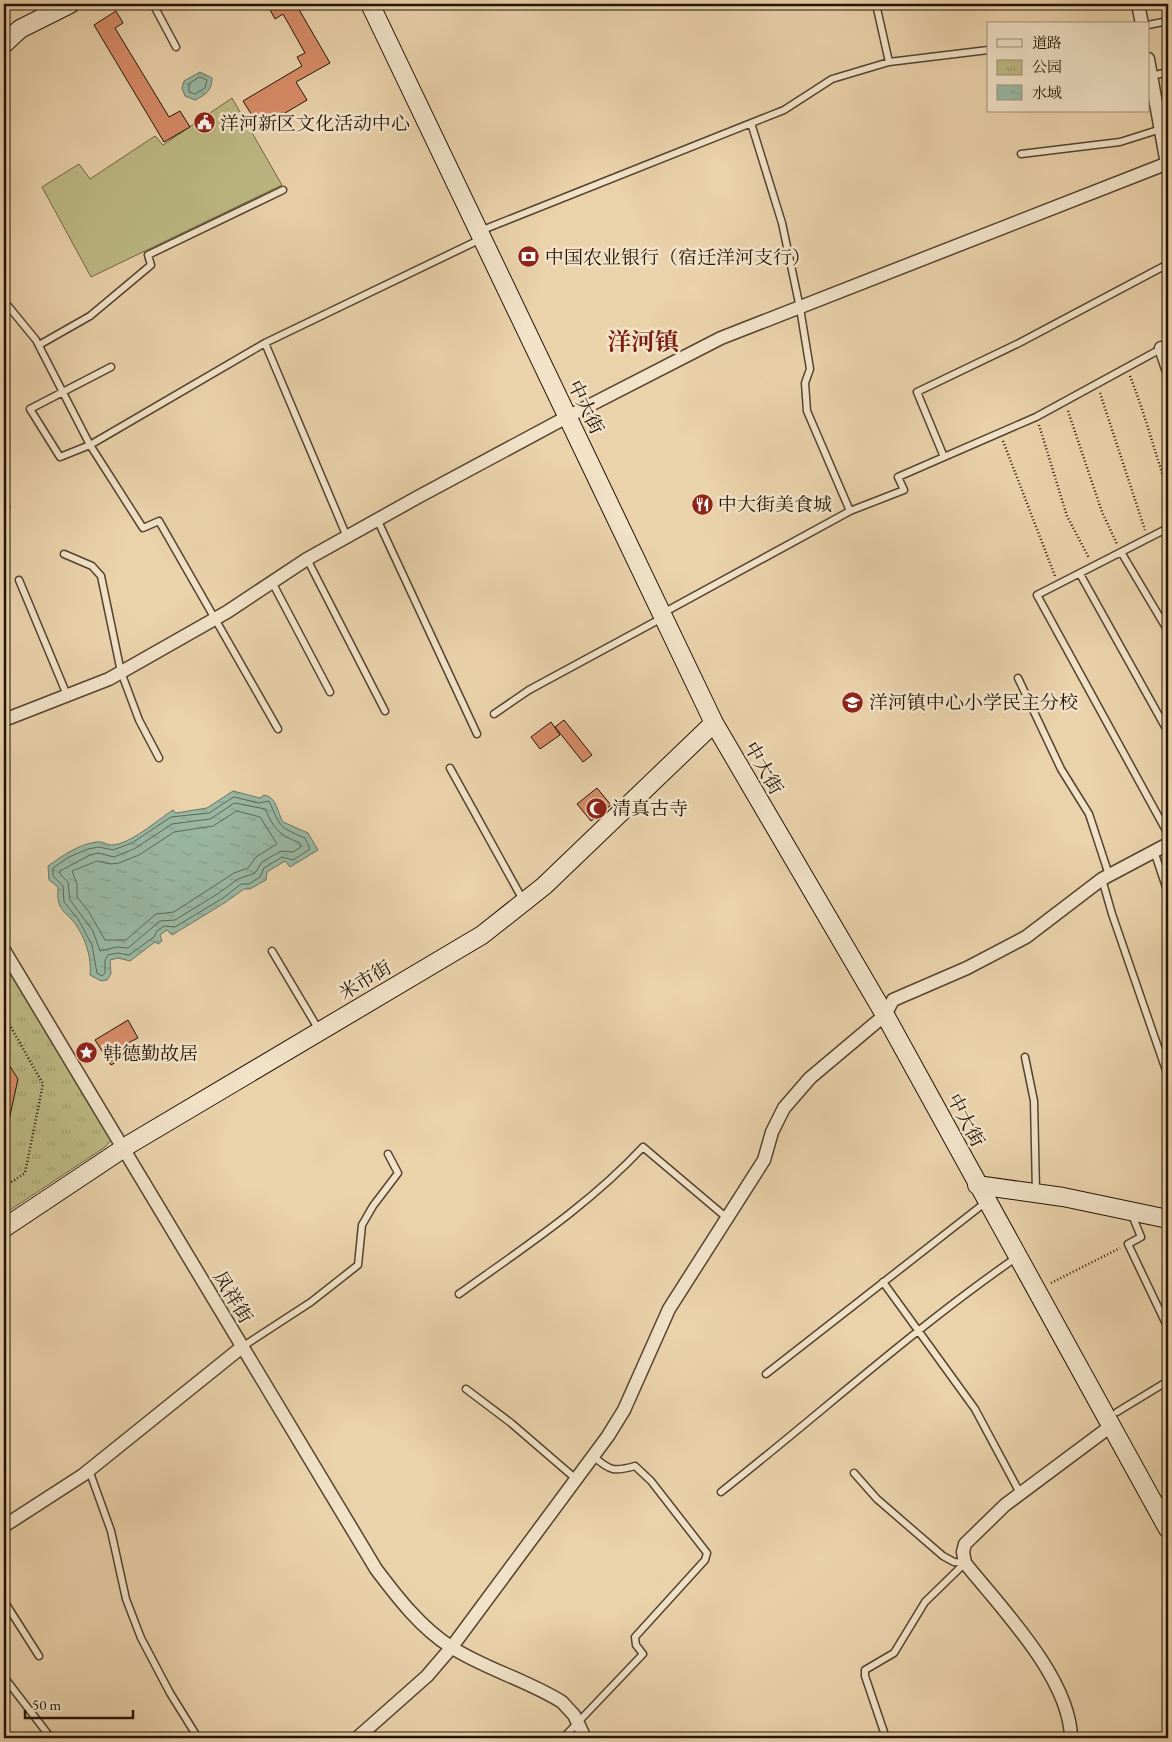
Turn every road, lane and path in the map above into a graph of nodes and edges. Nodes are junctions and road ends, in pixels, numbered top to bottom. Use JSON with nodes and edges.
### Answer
{"nodes":[{"id":1,"x":70,"y":4,"type":"edge"},
{"id":2,"x":153,"y":4,"type":"edge"},
{"id":3,"x":370,"y":4,"type":"edge"},
{"id":4,"x":876,"y":4,"type":"edge"},
{"id":5,"x":1138,"y":4,"type":"edge"},
{"id":6,"x":1168,"y":21,"type":"edge"},
{"id":7,"x":1142,"y":22,"type":"edge"},
{"id":8,"x":1150,"y":26,"type":"edge"},
{"id":9,"x":4,"y":44,"type":"edge"},
{"id":10,"x":176,"y":47,"type":"dead end"},
{"id":11,"x":987,"y":50,"type":"edge"},
{"id":12,"x":889,"y":62,"type":"junction"},
{"id":13,"x":1168,"y":72,"type":"edge"},
{"id":14,"x":1151,"y":78,"type":"edge"},
{"id":15,"x":751,"y":123,"type":"junction"},
{"id":16,"x":1161,"y":129,"type":"junction"},
{"id":17,"x":1021,"y":154,"type":"dead end"},
{"id":18,"x":1168,"y":163,"type":"edge"},
{"id":19,"x":283,"y":190,"type":"dead end"},
{"id":20,"x":480,"y":235,"type":"junction"},
{"id":21,"x":1168,"y":264,"type":"edge"},
{"id":22,"x":4,"y":301,"type":"edge"},
{"id":23,"x":800,"y":308,"type":"junction"},
{"id":24,"x":265,"y":342,"type":"junction"},
{"id":25,"x":39,"y":345,"type":"junction"},
{"id":26,"x":1165,"y":346,"type":"edge"},
{"id":27,"x":111,"y":366,"type":"dead end"},
{"id":28,"x":1127,"y":368,"type":"junction"},
{"id":29,"x":1168,"y":369,"type":"edge"},
{"id":30,"x":1097,"y":384,"type":"junction"},
{"id":31,"x":62,"y":391,"type":"junction"},
{"id":32,"x":1065,"y":401,"type":"junction"},
{"id":33,"x":567,"y":417,"type":"junction"},
{"id":34,"x":1036,"y":417,"type":"junction"},
{"id":35,"x":1000,"y":432,"type":"junction"},
{"id":36,"x":90,"y":445,"type":"junction"},
{"id":37,"x":944,"y":457,"type":"junction"},
{"id":38,"x":1168,"y":491,"type":"edge"},
{"id":39,"x":850,"y":511,"type":"junction"},
{"id":40,"x":377,"y":520,"type":"junction"},
{"id":41,"x":1167,"y":532,"type":"edge"},
{"id":42,"x":347,"y":536,"type":"junction"},
{"id":43,"x":1148,"y":539,"type":"junction"},
{"id":44,"x":1121,"y":552,"type":"junction"},
{"id":45,"x":64,"y":554,"type":"dead end"},
{"id":46,"x":307,"y":559,"type":"junction"},
{"id":47,"x":1093,"y":567,"type":"junction"},
{"id":48,"x":1080,"y":574,"type":"junction"},
{"id":49,"x":19,"y":580,"type":"dead end"},
{"id":50,"x":272,"y":582,"type":"junction"},
{"id":51,"x":1058,"y":584,"type":"junction"},
{"id":52,"x":662,"y":616,"type":"junction"},
{"id":53,"x":216,"y":618,"type":"junction"},
{"id":54,"x":1168,"y":632,"type":"edge"},
{"id":55,"x":121,"y":672,"type":"junction"},
{"id":56,"x":1018,"y":678,"type":"dead end"},
{"id":57,"x":330,"y":692,"type":"dead end"},
{"id":58,"x":67,"y":695,"type":"junction"},
{"id":59,"x":385,"y":711,"type":"dead end"},
{"id":60,"x":494,"y":714,"type":"dead end"},
{"id":61,"x":4,"y":720,"type":"edge"},
{"id":62,"x":714,"y":723,"type":"junction"},
{"id":63,"x":278,"y":729,"type":"dead end"},
{"id":64,"x":1168,"y":732,"type":"edge"},
{"id":65,"x":477,"y":734,"type":"dead end"},
{"id":66,"x":159,"y":758,"type":"dead end"},
{"id":67,"x":450,"y":768,"type":"dead end"},
{"id":68,"x":1168,"y":834,"type":"edge"},
{"id":69,"x":1168,"y":844,"type":"edge"},
{"id":70,"x":1154,"y":852,"type":"junction"},
{"id":71,"x":1106,"y":877,"type":"junction"},
{"id":72,"x":1168,"y":893,"type":"edge"},
{"id":73,"x":525,"y":903,"type":"junction"},
{"id":74,"x":4,"y":950,"type":"edge"},
{"id":75,"x":272,"y":951,"type":"dead end"},
{"id":76,"x":4,"y":1015,"type":"edge"},
{"id":77,"x":885,"y":1015,"type":"junction"},
{"id":78,"x":320,"y":1032,"type":"junction"},
{"id":79,"x":1025,"y":1057,"type":"dead end"},
{"id":80,"x":1168,"y":1076,"type":"edge"},
{"id":81,"x":122,"y":1149,"type":"junction"},
{"id":82,"x":388,"y":1154,"type":"dead end"},
{"id":83,"x":977,"y":1185,"type":"junction"},
{"id":84,"x":4,"y":1187,"type":"edge"},
{"id":85,"x":1036,"y":1193,"type":"junction"},
{"id":86,"x":987,"y":1201,"type":"junction"},
{"id":87,"x":1131,"y":1211,"type":"junction"},
{"id":88,"x":728,"y":1218,"type":"junction"},
{"id":89,"x":1168,"y":1219,"type":"edge"},
{"id":90,"x":4,"y":1228,"type":"edge"},
{"id":91,"x":1128,"y":1244,"type":"junction"},
{"id":92,"x":1018,"y":1257,"type":"junction"},
{"id":93,"x":883,"y":1282,"type":"junction"},
{"id":94,"x":1048,"y":1284,"type":"dead end"},
{"id":95,"x":459,"y":1294,"type":"dead end"},
{"id":96,"x":1168,"y":1328,"type":"edge"},
{"id":97,"x":918,"y":1330,"type":"junction"},
{"id":98,"x":242,"y":1347,"type":"junction"},
{"id":99,"x":766,"y":1374,"type":"dead end"},
{"id":100,"x":1168,"y":1381,"type":"edge"},
{"id":101,"x":466,"y":1389,"type":"dead end"},
{"id":102,"x":1114,"y":1419,"type":"junction"},
{"id":103,"x":593,"y":1456,"type":"junction"},
{"id":104,"x":89,"y":1470,"type":"junction"},
{"id":105,"x":854,"y":1472,"type":"dead end"},
{"id":106,"x":576,"y":1479,"type":"junction"},
{"id":107,"x":721,"y":1492,"type":"dead end"},
{"id":108,"x":1020,"y":1493,"type":"junction"},
{"id":109,"x":4,"y":1526,"type":"edge"},
{"id":110,"x":1168,"y":1529,"type":"edge"},
{"id":111,"x":965,"y":1562,"type":"junction"},
{"id":112,"x":4,"y":1601,"type":"edge"},
{"id":113,"x":451,"y":1648,"type":"junction"},
{"id":114,"x":39,"y":1656,"type":"dead end"},
{"id":115,"x":4,"y":1677,"type":"edge"},
{"id":116,"x":577,"y":1722,"type":"junction"},
{"id":117,"x":51,"y":1738,"type":"edge"},
{"id":118,"x":198,"y":1738,"type":"edge"},
{"id":119,"x":357,"y":1738,"type":"edge"},
{"id":120,"x":563,"y":1738,"type":"edge"},
{"id":121,"x":585,"y":1738,"type":"edge"},
{"id":122,"x":886,"y":1738,"type":"edge"},
{"id":123,"x":1071,"y":1738,"type":"edge"}],
"edges":[{"from":1,"to":9,"type":"street"},
{"from":2,"to":10,"type":"lane"},
{"from":3,"to":20,"type":"street","name":"中大街"},
{"from":4,"to":12,"type":"lane"},
{"from":5,"to":7,"type":"street"},
{"from":6,"to":8,"type":"lane"},
{"from":11,"to":12,"type":"lane"},
{"from":12,"to":15,"type":"lane"},
{"from":13,"to":14,"type":"lane"},
{"from":14,"to":16,"type":"street"},
{"from":15,"to":20,"type":"lane"},
{"from":15,"to":23,"type":"lane"},
{"from":16,"to":17,"type":"lane"},
{"from":16,"to":18,"type":"street"},
{"from":18,"to":23,"type":"street"},
{"from":19,"to":25,"type":"lane"},
{"from":20,"to":24,"type":"lane"},
{"from":20,"to":33,"type":"street","name":"中大街"},
{"from":21,"to":37,"type":"lane"},
{"from":22,"to":25,"type":"lane"},
{"from":23,"to":33,"type":"street"},
{"from":23,"to":39,"type":"lane"},
{"from":24,"to":36,"type":"lane"},
{"from":24,"to":42,"type":"lane"},
{"from":25,"to":31,"type":"lane"},
{"from":26,"to":28,"type":"lane"},
{"from":26,"to":29,"type":"street"},
{"from":27,"to":31,"type":"lane"},
{"from":28,"to":30,"type":"lane"},
{"from":28,"to":38,"type":"path"},
{"from":30,"to":32,"type":"lane"},
{"from":30,"to":43,"type":"path"},
{"from":31,"to":36,"type":"lane"},
{"from":31,"to":36,"type":"lane"},
{"from":32,"to":34,"type":"lane"},
{"from":32,"to":44,"type":"path"},
{"from":33,"to":40,"type":"street"},
{"from":33,"to":52,"type":"street","name":"中大街"},
{"from":34,"to":35,"type":"lane"},
{"from":34,"to":47,"type":"path"},
{"from":35,"to":37,"type":"lane"},
{"from":35,"to":51,"type":"path"},
{"from":36,"to":53,"type":"lane"},
{"from":37,"to":39,"type":"lane"},
{"from":39,"to":52,"type":"lane"},
{"from":40,"to":42,"type":"street"},
{"from":40,"to":65,"type":"lane"},
{"from":41,"to":43,"type":"lane"},
{"from":42,"to":46,"type":"street"},
{"from":43,"to":44,"type":"lane"},
{"from":44,"to":47,"type":"lane"},
{"from":44,"to":54,"type":"lane"},
{"from":45,"to":55,"type":"lane"},
{"from":46,"to":50,"type":"street"},
{"from":46,"to":59,"type":"lane"},
{"from":47,"to":48,"type":"lane"},
{"from":48,"to":51,"type":"lane"},
{"from":48,"to":64,"type":"lane"},
{"from":49,"to":58,"type":"lane"},
{"from":50,"to":53,"type":"street"},
{"from":50,"to":57,"type":"lane"},
{"from":51,"to":68,"type":"lane"},
{"from":52,"to":60,"type":"lane"},
{"from":52,"to":62,"type":"street","name":"中大街"},
{"from":53,"to":55,"type":"street"},
{"from":53,"to":63,"type":"lane"},
{"from":55,"to":58,"type":"street"},
{"from":55,"to":66,"type":"lane"},
{"from":56,"to":71,"type":"lane"},
{"from":58,"to":61,"type":"street"},
{"from":62,"to":73,"type":"street","name":"米市街"},
{"from":62,"to":77,"type":"street","name":"中大街"},
{"from":67,"to":73,"type":"lane"},
{"from":69,"to":70,"type":"street"},
{"from":70,"to":71,"type":"street"},
{"from":70,"to":72,"type":"lane"},
{"from":71,"to":77,"type":"street"},
{"from":71,"to":80,"type":"lane"},
{"from":73,"to":78,"type":"street","name":"米市街"},
{"from":74,"to":81,"type":"street","name":"凤祥街"},
{"from":75,"to":78,"type":"lane"},
{"from":76,"to":84,"type":"path"},
{"from":77,"to":83,"type":"street","name":"中大街"},
{"from":77,"to":88,"type":"street"},
{"from":78,"to":81,"type":"street","name":"米市街"},
{"from":79,"to":85,"type":"lane"},
{"from":81,"to":90,"type":"street","name":"米市街"},
{"from":81,"to":98,"type":"street","name":"凤祥街"},
{"from":82,"to":98,"type":"lane"},
{"from":83,"to":85,"type":"street"},
{"from":83,"to":86,"type":"street","name":"中大街"},
{"from":85,"to":87,"type":"street"},
{"from":86,"to":92,"type":"street","name":"中大街"},
{"from":86,"to":93,"type":"lane"},
{"from":87,"to":89,"type":"street"},
{"from":87,"to":91,"type":"lane"},
{"from":88,"to":95,"type":"lane"},
{"from":88,"to":103,"type":"street"},
{"from":91,"to":94,"type":"path"},
{"from":91,"to":96,"type":"lane"},
{"from":92,"to":97,"type":"lane"},
{"from":92,"to":102,"type":"street","name":"中大街"},
{"from":93,"to":97,"type":"lane"},
{"from":93,"to":99,"type":"lane"},
{"from":97,"to":107,"type":"lane"},
{"from":97,"to":108,"type":"lane"},
{"from":98,"to":104,"type":"street"},
{"from":98,"to":113,"type":"street","name":"凤祥街"},
{"from":100,"to":102,"type":"lane"},
{"from":101,"to":106,"type":"lane"},
{"from":102,"to":108,"type":"street"},
{"from":102,"to":110,"type":"street","name":"中大街"},
{"from":103,"to":106,"type":"street"},
{"from":103,"to":116,"type":"lane"},
{"from":104,"to":109,"type":"street"},
{"from":104,"to":118,"type":"lane"},
{"from":105,"to":111,"type":"lane"},
{"from":106,"to":113,"type":"street"},
{"from":108,"to":111,"type":"street"},
{"from":111,"to":122,"type":"lane"},
{"from":111,"to":123,"type":"street"},
{"from":112,"to":114,"type":"lane"},
{"from":113,"to":116,"type":"street","name":"凤祥街"},
{"from":113,"to":119,"type":"street"},
{"from":115,"to":117,"type":"lane"},
{"from":116,"to":120,"type":"lane"},
{"from":116,"to":121,"type":"street","name":"凤祥街"}]}
